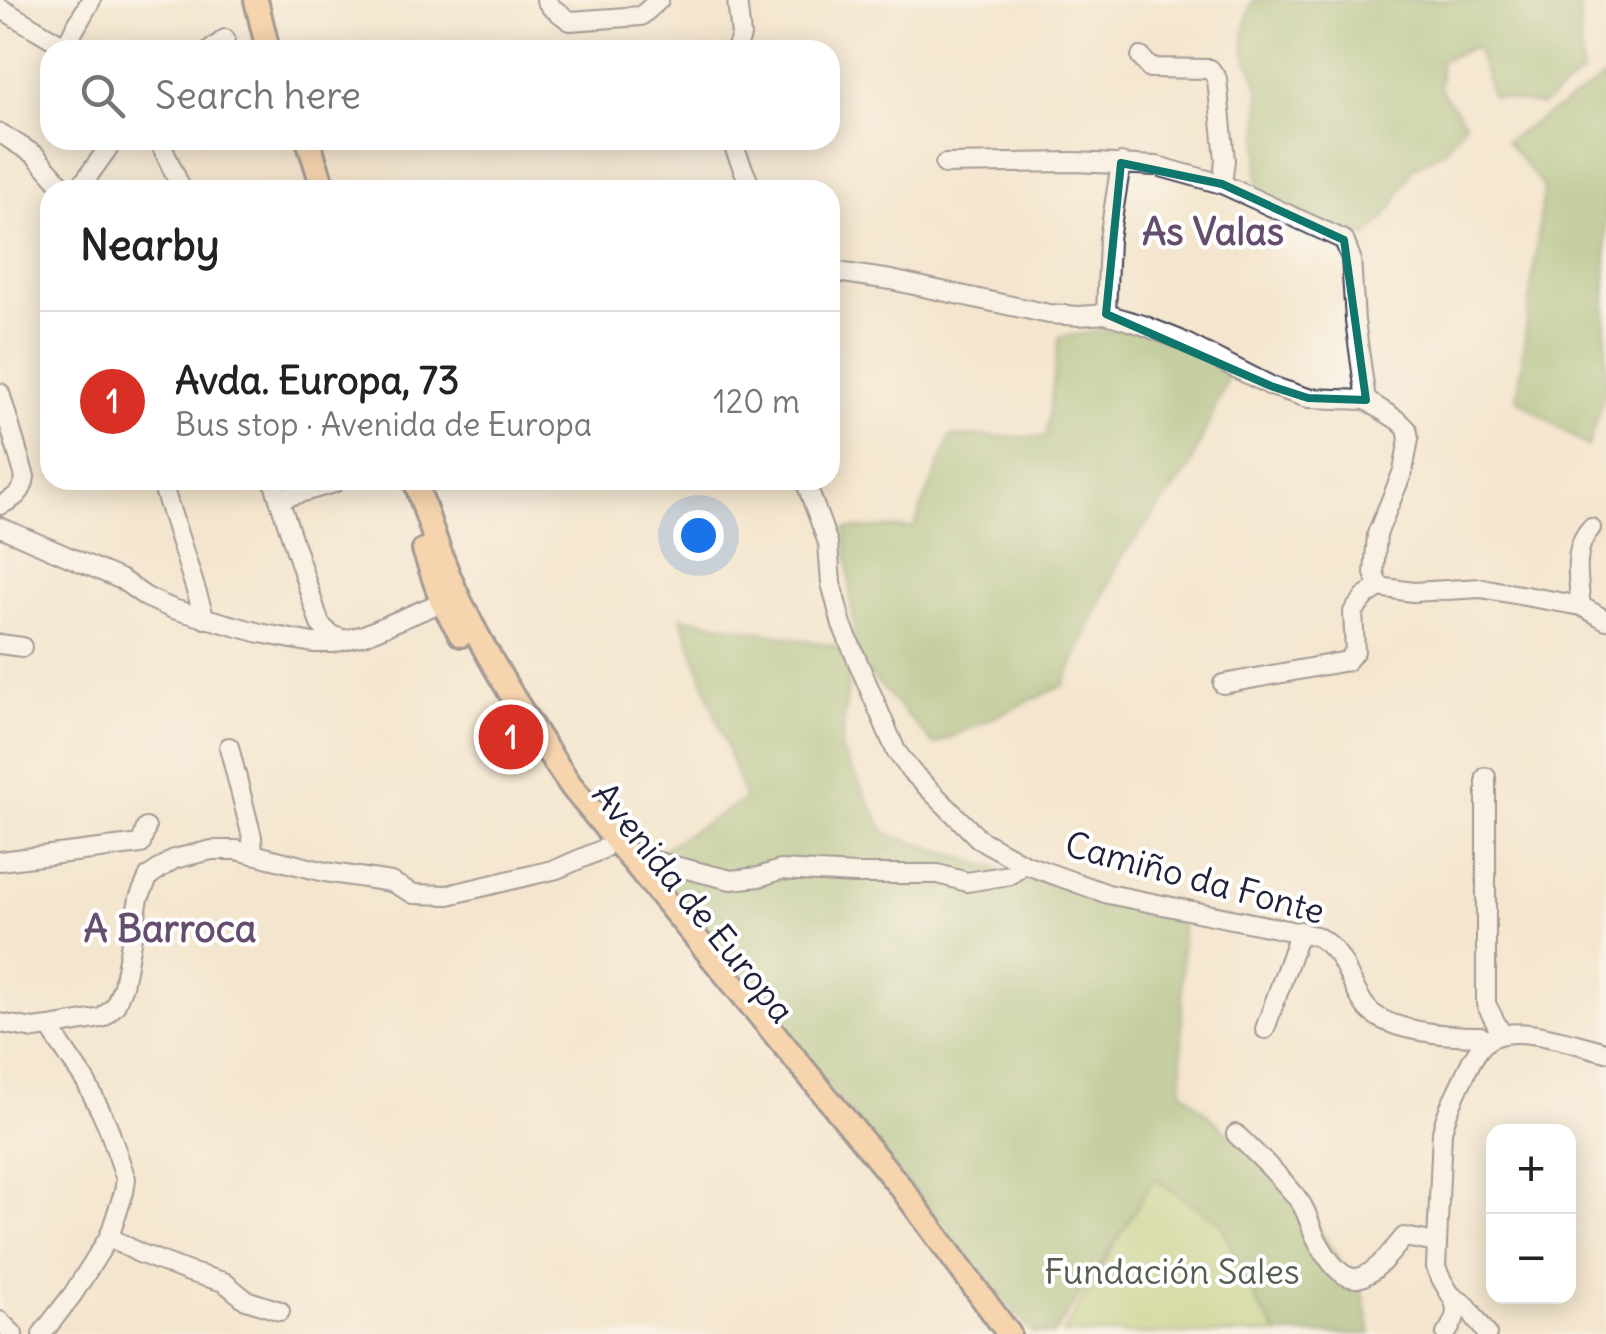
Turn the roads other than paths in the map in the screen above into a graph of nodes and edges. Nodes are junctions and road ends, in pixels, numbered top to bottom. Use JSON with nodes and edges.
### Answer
{"nodes":[{"id":1,"x":92,"y":0,"type":"edge"},
{"id":2,"x":256,"y":0,"type":"edge"},
{"id":3,"x":270,"y":0,"type":"edge"},
{"id":4,"x":546,"y":0,"type":"edge"},
{"id":5,"x":658,"y":0,"type":"edge"},
{"id":6,"x":738,"y":0,"type":"edge"},
{"id":7,"x":0,"y":8,"type":"edge"},
{"id":8,"x":54,"y":40,"type":"edge"},
{"id":9,"x":72,"y":40,"type":"edge"},
{"id":10,"x":266,"y":40,"type":"edge"},
{"id":11,"x":279,"y":40,"type":"edge"},
{"id":12,"x":740,"y":40,"type":"edge"},
{"id":13,"x":1141,"y":57,"type":"dead end"},
{"id":14,"x":0,"y":132,"type":"edge"},
{"id":15,"x":107,"y":150,"type":"edge"},
{"id":16,"x":164,"y":150,"type":"edge"},
{"id":17,"x":297,"y":150,"type":"edge"},
{"id":18,"x":311,"y":150,"type":"edge"},
{"id":19,"x":735,"y":150,"type":"edge"},
{"id":20,"x":1121,"y":163,"type":"junction"},
{"id":21,"x":945,"y":164,"type":"dead end"},
{"id":22,"x":57,"y":180,"type":"edge"},
{"id":23,"x":85,"y":180,"type":"edge"},
{"id":24,"x":178,"y":180,"type":"edge"},
{"id":25,"x":307,"y":180,"type":"edge"},
{"id":26,"x":321,"y":180,"type":"edge"},
{"id":27,"x":748,"y":180,"type":"edge"},
{"id":28,"x":1222,"y":184,"type":"junction"},
{"id":29,"x":840,"y":272,"type":"edge"},
{"id":30,"x":1106,"y":314,"type":"junction"},
{"id":31,"x":0,"y":393,"type":"edge"},
{"id":32,"x":1366,"y":400,"type":"junction"},
{"id":33,"x":164,"y":490,"type":"edge"},
{"id":34,"x":276,"y":490,"type":"edge"},
{"id":35,"x":311,"y":490,"type":"edge"},
{"id":36,"x":404,"y":490,"type":"edge"},
{"id":37,"x":419,"y":490,"type":"edge"},
{"id":38,"x":809,"y":490,"type":"edge"},
{"id":39,"x":279,"y":500,"type":"junction"},
{"id":40,"x":6,"y":503,"type":"edge"},
{"id":41,"x":1591,"y":528,"type":"dead end"},
{"id":42,"x":5,"y":530,"type":"edge"},
{"id":43,"x":1379,"y":587,"type":"junction"},
{"id":44,"x":442,"y":602,"type":"junction"},
{"id":45,"x":1581,"y":606,"type":"junction"},
{"id":46,"x":205,"y":619,"type":"junction"},
{"id":47,"x":1606,"y":620,"type":"edge"},
{"id":48,"x":320,"y":624,"type":"junction"},
{"id":49,"x":300,"y":639,"type":"junction"},
{"id":50,"x":346,"y":640,"type":"junction"},
{"id":51,"x":0,"y":644,"type":"edge"},
{"id":52,"x":22,"y":647,"type":"dead end"},
{"id":53,"x":1223,"y":684,"type":"dead end"},
{"id":54,"x":228,"y":747,"type":"dead end"},
{"id":55,"x":1486,"y":777,"type":"dead end"},
{"id":56,"x":146,"y":828,"type":"dead end"},
{"id":57,"x":603,"y":849,"type":"junction"},
{"id":58,"x":253,"y":854,"type":"junction"},
{"id":59,"x":0,"y":861,"type":"edge"},
{"id":60,"x":1024,"y":864,"type":"junction"},
{"id":61,"x":641,"y":874,"type":"junction"},
{"id":62,"x":1300,"y":931,"type":"junction"},
{"id":63,"x":0,"y":1023,"type":"edge"},
{"id":64,"x":49,"y":1027,"type":"junction"},
{"id":65,"x":1265,"y":1029,"type":"dead end"},
{"id":66,"x":1493,"y":1038,"type":"junction"},
{"id":67,"x":1606,"y":1052,"type":"edge"},
{"id":68,"x":1236,"y":1134,"type":"dead end"},
{"id":69,"x":109,"y":1238,"type":"junction"},
{"id":70,"x":1437,"y":1243,"type":"junction"},
{"id":71,"x":1454,"y":1297,"type":"junction"},
{"id":72,"x":280,"y":1311,"type":"dead end"},
{"id":73,"x":0,"y":1321,"type":"edge"},
{"id":74,"x":1452,"y":1330,"type":"edge"},
{"id":75,"x":13,"y":1334,"type":"edge"},
{"id":76,"x":42,"y":1334,"type":"edge"},
{"id":77,"x":991,"y":1334,"type":"edge"},
{"id":78,"x":1009,"y":1334,"type":"edge"},
{"id":79,"x":1487,"y":1334,"type":"edge"}],
"edges":[{"from":1,"to":9,"type":"street"},
{"from":2,"to":10,"type":"main road"},
{"from":3,"to":11,"type":"main road"},
{"from":4,"to":5,"type":"street"},
{"from":6,"to":12,"type":"street"},
{"from":7,"to":8,"type":"street"},
{"from":13,"to":28,"type":"street"},
{"from":14,"to":22,"type":"street"},
{"from":15,"to":23,"type":"street"},
{"from":16,"to":24,"type":"street"},
{"from":17,"to":25,"type":"main road"},
{"from":18,"to":26,"type":"main road"},
{"from":19,"to":27,"type":"street"},
{"from":20,"to":21,"type":"street"},
{"from":20,"to":28,"type":"street"},
{"from":20,"to":30,"type":"street"},
{"from":28,"to":32,"type":"street"},
{"from":29,"to":30,"type":"street"},
{"from":30,"to":32,"type":"street"},
{"from":31,"to":40,"type":"street"},
{"from":32,"to":43,"type":"street"},
{"from":33,"to":46,"type":"street"},
{"from":34,"to":39,"type":"street"},
{"from":35,"to":39,"type":"street"},
{"from":36,"to":44,"type":"main road","name":"Avenida de Europa"},
{"from":37,"to":61,"type":"main road","name":"Avenida de Europa"},
{"from":38,"to":60,"type":"street","name":"Camiño da Fonte"},
{"from":39,"to":48,"type":"street"},
{"from":40,"to":42,"type":"street"},
{"from":41,"to":45,"type":"street"},
{"from":42,"to":46,"type":"street"},
{"from":43,"to":45,"type":"street"},
{"from":43,"to":53,"type":"street"},
{"from":44,"to":50,"type":"street"},
{"from":44,"to":57,"type":"main road","name":"Avenida de Europa"},
{"from":45,"to":47,"type":"street"},
{"from":46,"to":49,"type":"street"},
{"from":48,"to":49,"type":"street"},
{"from":48,"to":50,"type":"street"},
{"from":49,"to":50,"type":"street"},
{"from":51,"to":52,"type":"street"},
{"from":54,"to":58,"type":"street"},
{"from":55,"to":66,"type":"street"},
{"from":56,"to":59,"type":"street"},
{"from":57,"to":58,"type":"street"},
{"from":57,"to":77,"type":"main road","name":"Avenida de Europa"},
{"from":58,"to":64,"type":"street"},
{"from":60,"to":61,"type":"street","name":"Avenida de Europa"},
{"from":60,"to":62,"type":"street","name":"Camiño da Fonte"},
{"from":61,"to":78,"type":"main road","name":"Avenida de Europa"},
{"from":62,"to":65,"type":"street"},
{"from":62,"to":66,"type":"street","name":"Camiño da Fonte"},
{"from":63,"to":64,"type":"street"},
{"from":64,"to":69,"type":"street"},
{"from":66,"to":67,"type":"street","name":"Camiño da Fonte"},
{"from":66,"to":70,"type":"street"},
{"from":68,"to":70,"type":"street"},
{"from":69,"to":72,"type":"street"},
{"from":69,"to":76,"type":"street"},
{"from":70,"to":71,"type":"street"},
{"from":71,"to":74,"type":"street"},
{"from":71,"to":79,"type":"street"},
{"from":73,"to":75,"type":"street"}]}
